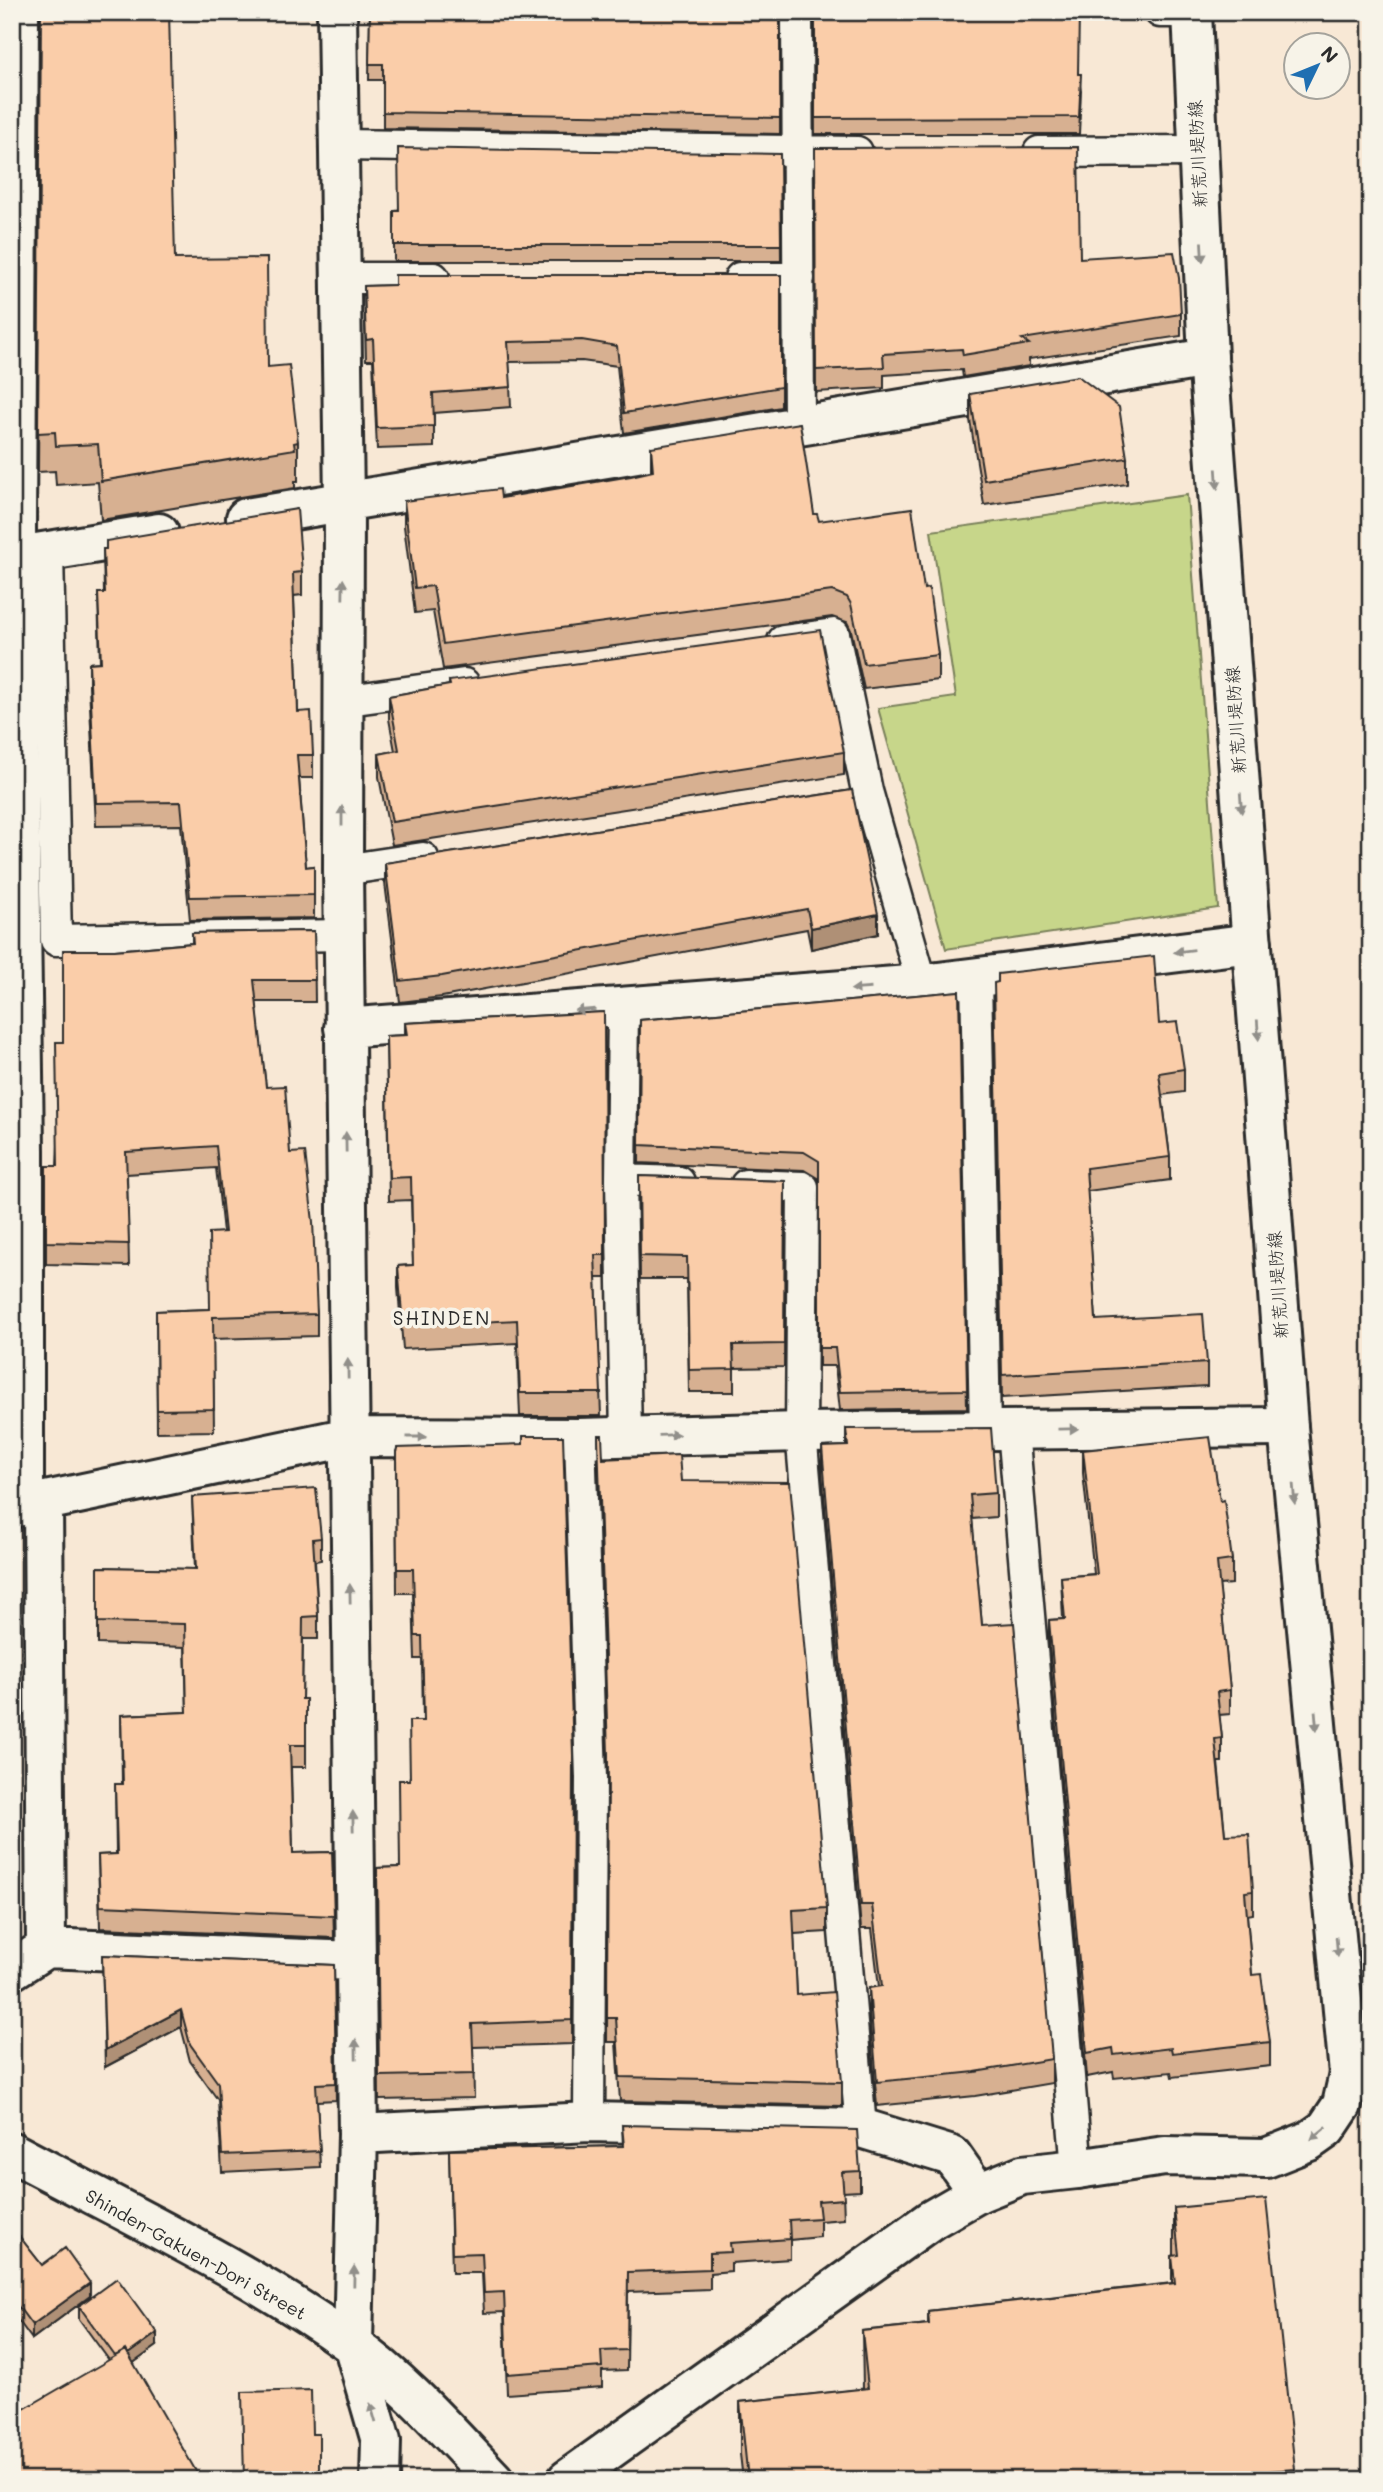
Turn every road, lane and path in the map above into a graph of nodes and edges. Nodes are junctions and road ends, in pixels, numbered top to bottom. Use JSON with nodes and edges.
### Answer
{"nodes":[{"id":1,"x":19,"y":12,"type":"edge"},
{"id":2,"x":337,"y":12,"type":"edge"},
{"id":3,"x":797,"y":12,"type":"edge"},
{"id":4,"x":1160,"y":12,"type":"edge"},
{"id":5,"x":1192,"y":12,"type":"edge"},
{"id":6,"x":339,"y":145,"type":"junction"},
{"id":7,"x":1197,"y":151,"type":"junction"},
{"id":8,"x":798,"y":152,"type":"junction"},
{"id":9,"x":881,"y":152,"type":"edge"},
{"id":10,"x":1004,"y":152,"type":"edge"},
{"id":11,"x":340,"y":278,"type":"junction"},
{"id":12,"x":465,"y":278,"type":"edge"},
{"id":13,"x":715,"y":278,"type":"edge"},
{"id":14,"x":799,"y":278,"type":"junction"},
{"id":15,"x":1208,"y":358,"type":"junction"},
{"id":16,"x":799,"y":428,"type":"junction"},
{"id":17,"x":344,"y":502,"type":"junction"},
{"id":18,"x":26,"y":555,"type":"edge"},
{"id":19,"x":752,"y":645,"type":"edge"},
{"id":20,"x":492,"y":680,"type":"edge"},
{"id":21,"x":341,"y":701,"type":"junction"},
{"id":22,"x":453,"y":854,"type":"edge"},
{"id":23,"x":342,"y":870,"type":"junction"},
{"id":24,"x":344,"y":935,"type":"junction"},
{"id":25,"x":1252,"y":943,"type":"junction"},
{"id":26,"x":976,"y":977,"type":"junction"},
{"id":27,"x":922,"y":984,"type":"junction"},
{"id":28,"x":623,"y":1007,"type":"junction"},
{"id":29,"x":344,"y":1028,"type":"junction"},
{"id":30,"x":621,"y":1180,"type":"junction"},
{"id":31,"x":1288,"y":1426,"type":"junction"},
{"id":32,"x":999,"y":1430,"type":"junction"},
{"id":33,"x":801,"y":1432,"type":"junction"},
{"id":34,"x":626,"y":1436,"type":"junction"},
{"id":35,"x":349,"y":1437,"type":"junction"},
{"id":36,"x":580,"y":1438,"type":"junction"},
{"id":37,"x":27,"y":1505,"type":"edge"},
{"id":38,"x":46,"y":1948,"type":"junction"},
{"id":39,"x":354,"y":1961,"type":"junction"},
{"id":40,"x":12,"y":1970,"type":"edge"},
{"id":41,"x":589,"y":2122,"type":"junction"},
{"id":42,"x":861,"y":2129,"type":"junction"},
{"id":43,"x":358,"y":2134,"type":"junction"},
{"id":44,"x":12,"y":2152,"type":"edge"},
{"id":45,"x":1077,"y":2169,"type":"junction"},
{"id":46,"x":978,"y":2193,"type":"junction"},
{"id":47,"x":353,"y":2344,"type":"junction"},
{"id":48,"x":380,"y":2480,"type":"edge"},
{"id":49,"x":494,"y":2480,"type":"edge"},
{"id":50,"x":567,"y":2480,"type":"edge"}],
"edges":[{"from":1,"to":18,"type":"street"},
{"from":2,"to":6,"type":"street"},
{"from":3,"to":8,"type":"lane"},
{"from":4,"to":5,"type":"lane"},
{"from":5,"to":7,"type":"street","name":"新荒川堤防線"},
{"from":6,"to":8,"type":"lane"},
{"from":6,"to":11,"type":"street"},
{"from":7,"to":10,"type":"lane"},
{"from":7,"to":15,"type":"street","name":"新荒川堤防線","one_way":true},
{"from":8,"to":9,"type":"lane"},
{"from":8,"to":14,"type":"lane"},
{"from":11,"to":12,"type":"lane"},
{"from":11,"to":17,"type":"street"},
{"from":13,"to":14,"type":"lane"},
{"from":14,"to":16,"type":"lane"},
{"from":15,"to":16,"type":"street"},
{"from":15,"to":25,"type":"street","name":"新荒川堤防線","one_way":true},
{"from":16,"to":17,"type":"street"},
{"from":17,"to":18,"type":"street"},
{"from":21,"to":17,"type":"street","one_way":true},
{"from":18,"to":24,"type":"lane"},
{"from":18,"to":37,"type":"street"},
{"from":19,"to":27,"type":"lane"},
{"from":20,"to":21,"type":"lane"},
{"from":23,"to":21,"type":"street","one_way":true},
{"from":22,"to":23,"type":"lane"},
{"from":23,"to":24,"type":"street"},
{"from":24,"to":29,"type":"street"},
{"from":25,"to":26,"type":"street","one_way":true},
{"from":25,"to":31,"type":"street","name":"新荒川堤防線","one_way":true},
{"from":26,"to":27,"type":"street"},
{"from":26,"to":32,"type":"lane"},
{"from":27,"to":28,"type":"street","one_way":true},
{"from":28,"to":29,"type":"street","one_way":true},
{"from":28,"to":30,"type":"lane"},
{"from":35,"to":29,"type":"street","one_way":true},
{"from":30,"to":33,"type":"lane"},
{"from":30,"to":34,"type":"lane"},
{"from":32,"to":31,"type":"street","one_way":true},
{"from":31,"to":45,"type":"street","name":"新荒川堤防線","one_way":true},
{"from":32,"to":33,"type":"street"},
{"from":32,"to":45,"type":"lane"},
{"from":34,"to":33,"type":"street","one_way":true},
{"from":33,"to":42,"type":"lane"},
{"from":34,"to":36,"type":"street"},
{"from":35,"to":36,"type":"street","one_way":true},
{"from":35,"to":37,"type":"street"},
{"from":39,"to":35,"type":"street","one_way":true},
{"from":36,"to":41,"type":"lane"},
{"from":37,"to":38,"type":"street"},
{"from":38,"to":39,"type":"street"},
{"from":38,"to":40,"type":"street"},
{"from":43,"to":39,"type":"street","one_way":true},
{"from":41,"to":42,"type":"street"},
{"from":41,"to":43,"type":"street"},
{"from":42,"to":46,"type":"street"},
{"from":47,"to":43,"type":"street","one_way":true},
{"from":44,"to":47,"type":"street","name":"Shinden-Gakuen-Dori Street"},
{"from":45,"to":46,"type":"street","name":"新荒川堤防線"},
{"from":46,"to":50,"type":"street","name":"新荒川堤防線"},
{"from":48,"to":47,"type":"street","one_way":true},
{"from":47,"to":49,"type":"street","name":"Shinden-Gakuen-Dori Street"}]}
